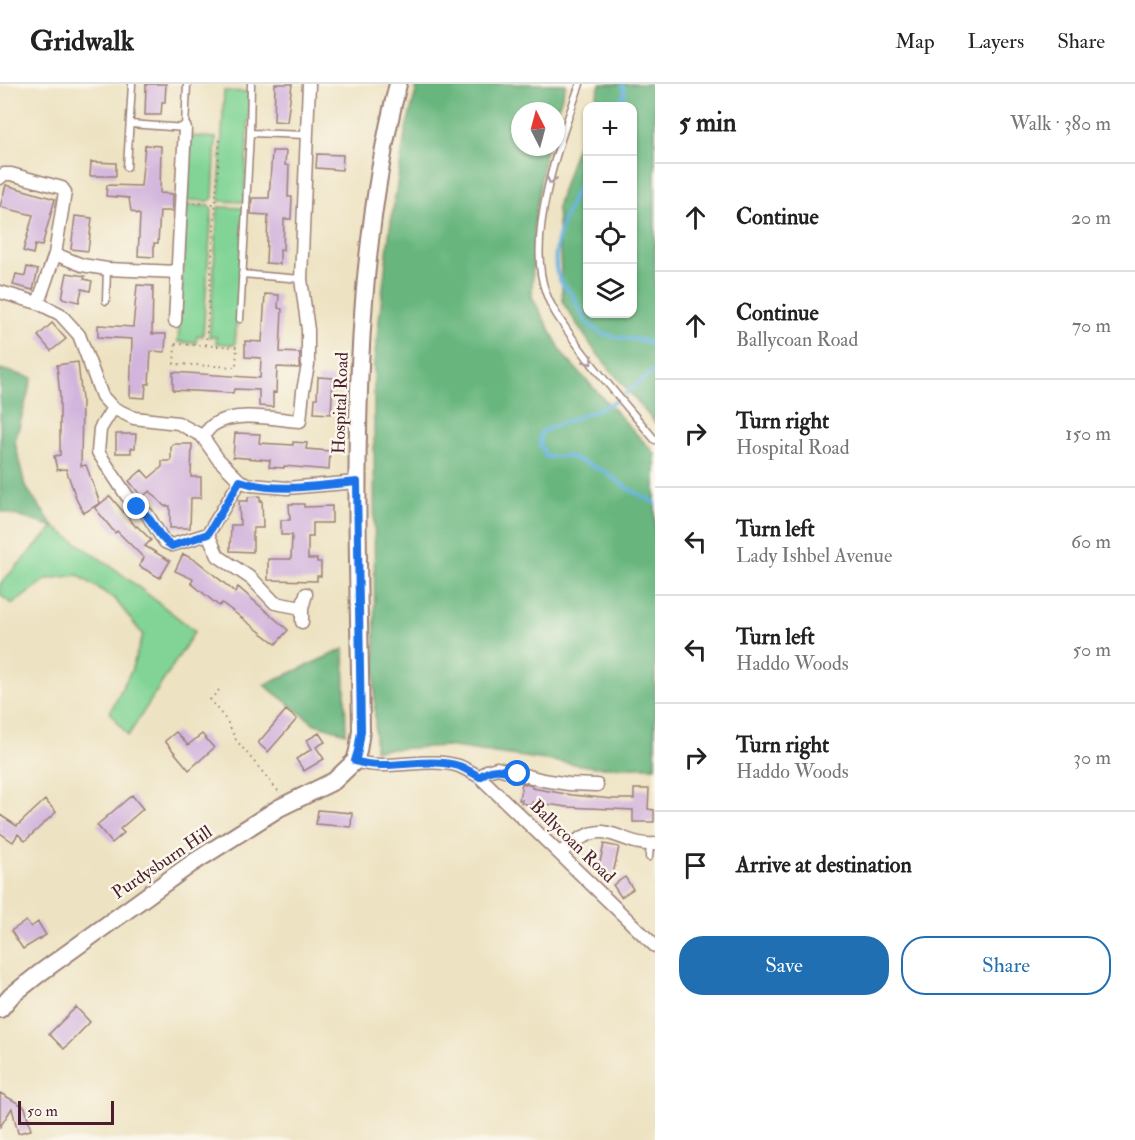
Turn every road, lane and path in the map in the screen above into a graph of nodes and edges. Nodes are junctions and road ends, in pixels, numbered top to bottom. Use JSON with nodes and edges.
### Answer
{"nodes":[{"id":1,"x":132,"y":84,"type":"edge"},
{"id":2,"x":187,"y":84,"type":"edge"},
{"id":3,"x":251,"y":84,"type":"edge"},
{"id":4,"x":309,"y":84,"type":"edge"},
{"id":5,"x":398,"y":84,"type":"edge"},
{"id":6,"x":580,"y":84,"type":"edge"},
{"id":7,"x":130,"y":124,"type":"junction"},
{"id":8,"x":185,"y":128,"type":"junction"},
{"id":9,"x":250,"y":133,"type":"junction"},
{"id":10,"x":307,"y":135,"type":"junction"},
{"id":11,"x":220,"y":138,"type":"dead end"},
{"id":12,"x":127,"y":167,"type":"dead end"},
{"id":13,"x":1,"y":173,"type":"edge"},
{"id":14,"x":182,"y":203,"type":"junction"},
{"id":15,"x":215,"y":204,"type":"junction"},
{"id":16,"x":55,"y":254,"type":"junction"},
{"id":17,"x":106,"y":269,"type":"junction"},
{"id":18,"x":178,"y":272,"type":"junction"},
{"id":19,"x":242,"y":274,"type":"junction"},
{"id":20,"x":301,"y":279,"type":"junction"},
{"id":21,"x":0,"y":292,"type":"edge"},
{"id":22,"x":106,"y":300,"type":"dead end"},
{"id":23,"x":38,"y":303,"type":"junction"},
{"id":24,"x":240,"y":319,"type":"dead end"},
{"id":25,"x":175,"y":321,"type":"dead end"},
{"id":26,"x":206,"y":345,"type":"junction"},
{"id":27,"x":113,"y":408,"type":"junction"},
{"id":28,"x":202,"y":436,"type":"junction"},
{"id":29,"x":655,"y":440,"type":"edge"},
{"id":30,"x":240,"y":481,"type":"junction"},
{"id":31,"x":357,"y":482,"type":"junction"},
{"id":32,"x":208,"y":534,"type":"junction"},
{"id":33,"x":306,"y":594,"type":"dead end"},
{"id":34,"x":302,"y":608,"type":"junction"},
{"id":35,"x":302,"y":622,"type":"dead end"},
{"id":36,"x":219,"y":690,"type":"dead end"},
{"id":37,"x":355,"y":761,"type":"junction"},
{"id":38,"x":480,"y":777,"type":"junction"},
{"id":39,"x":597,"y":785,"type":"dead end"},
{"id":40,"x":287,"y":804,"type":"junction"},
{"id":41,"x":652,"y":849,"type":"edge"},
{"id":42,"x":560,"y":853,"type":"junction"},
{"id":43,"x":655,"y":946,"type":"edge"},
{"id":44,"x":1,"y":1003,"type":"edge"}],
"edges":[{"from":1,"to":7,"type":"lane"},
{"from":2,"to":8,"type":"lane"},
{"from":3,"to":9,"type":"lane"},
{"from":4,"to":10,"type":"street"},
{"from":5,"to":31,"type":"main road","name":"Hospital Road"},
{"from":6,"to":29,"type":"lane","one_way":true},
{"from":7,"to":8,"type":"lane"},
{"from":7,"to":12,"type":"lane"},
{"from":8,"to":14,"type":"street"},
{"from":9,"to":10,"type":"lane"},
{"from":9,"to":19,"type":"lane"},
{"from":10,"to":20,"type":"street"},
{"from":11,"to":15,"type":"path"},
{"from":13,"to":16,"type":"street"},
{"from":14,"to":15,"type":"path"},
{"from":14,"to":18,"type":"street"},
{"from":15,"to":26,"type":"path"},
{"from":16,"to":17,"type":"street"},
{"from":16,"to":23,"type":"street"},
{"from":17,"to":18,"type":"street"},
{"from":17,"to":22,"type":"lane"},
{"from":18,"to":25,"type":"street"},
{"from":19,"to":20,"type":"lane"},
{"from":19,"to":24,"type":"lane"},
{"from":20,"to":28,"type":"street"},
{"from":21,"to":23,"type":"street"},
{"from":23,"to":27,"type":"street"},
{"from":26,"to":26,"type":"path"},
{"from":27,"to":28,"type":"street"},
{"from":27,"to":32,"type":"street"},
{"from":28,"to":30,"type":"street"},
{"from":30,"to":31,"type":"street"},
{"from":30,"to":32,"type":"street"},
{"from":31,"to":37,"type":"main road","name":"Hospital Road"},
{"from":32,"to":34,"type":"street"},
{"from":33,"to":34,"type":"street"},
{"from":34,"to":35,"type":"street"},
{"from":36,"to":40,"type":"path"},
{"from":37,"to":38,"type":"street","name":"Ballycoan Road"},
{"from":37,"to":40,"type":"main road","name":"Purdysburn Hill"},
{"from":38,"to":39,"type":"street"},
{"from":38,"to":42,"type":"street","name":"Ballycoan Road"},
{"from":40,"to":44,"type":"main road","name":"Purdysburn Hill"},
{"from":41,"to":42,"type":"street"},
{"from":42,"to":43,"type":"street","name":"Ballycoan Road"}]}
